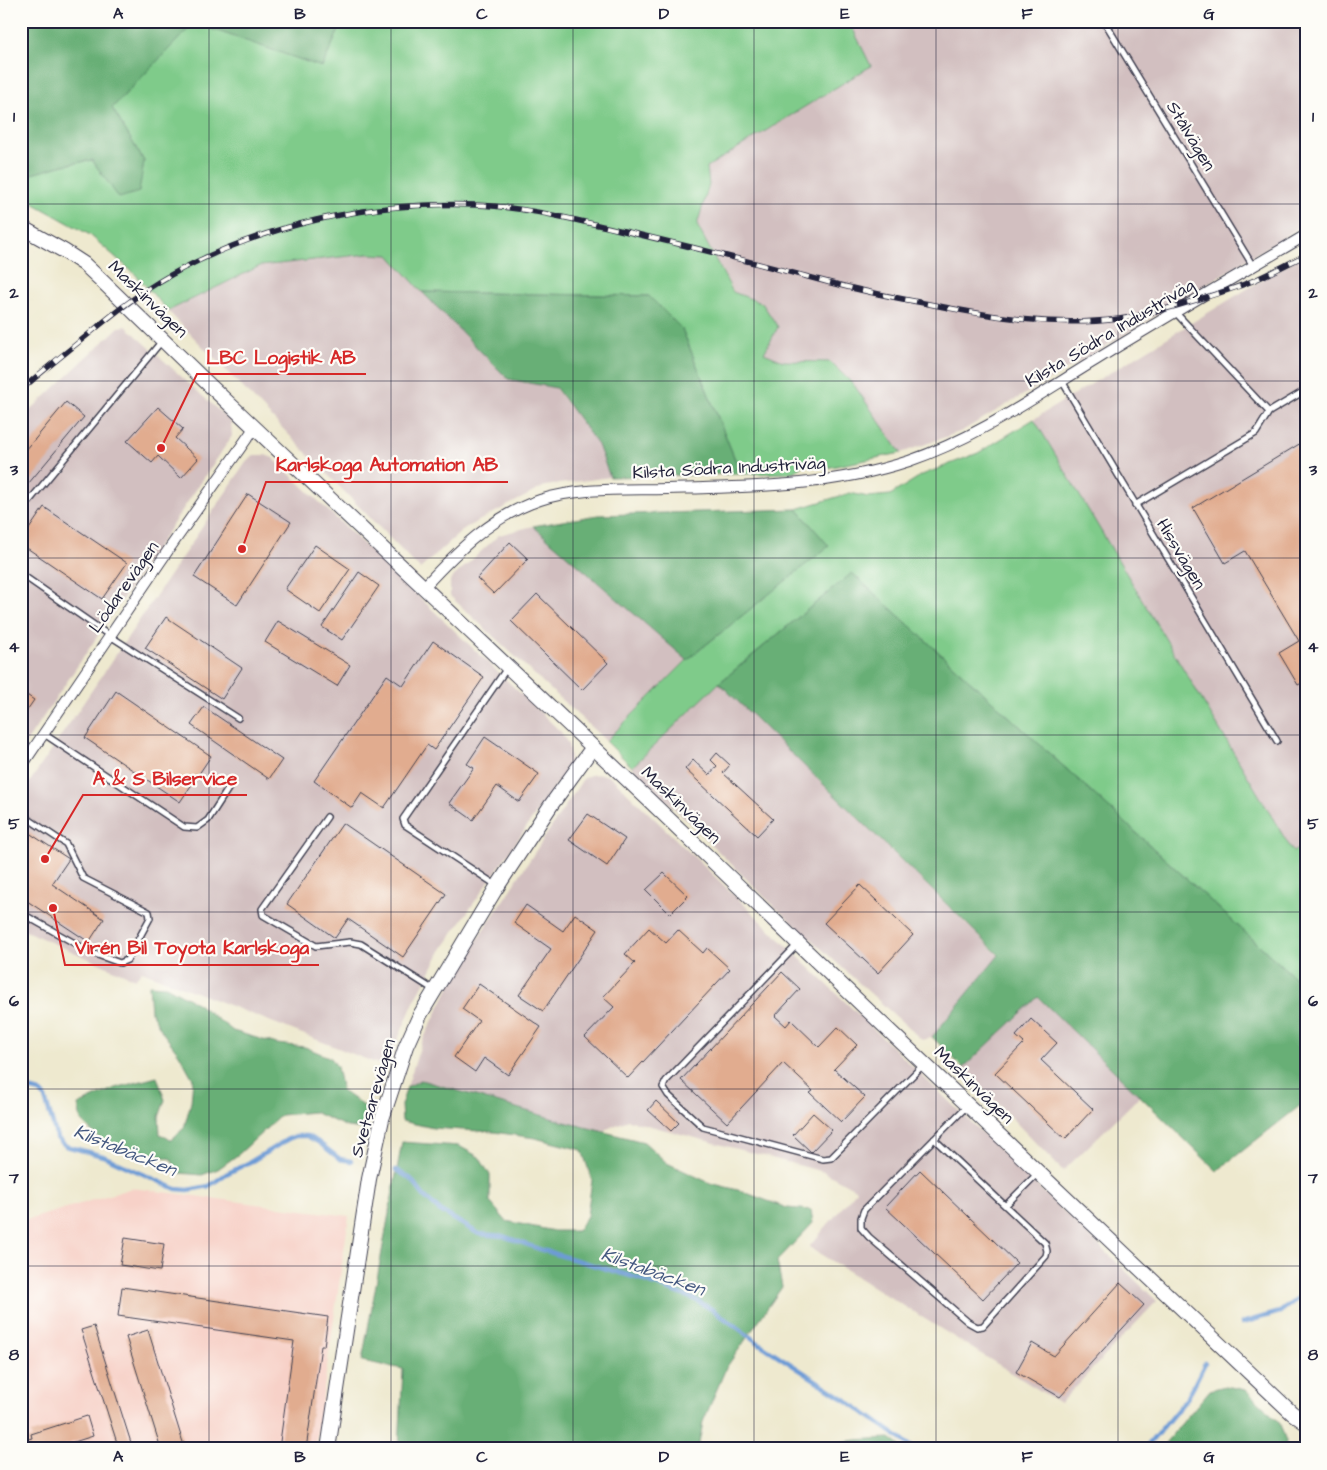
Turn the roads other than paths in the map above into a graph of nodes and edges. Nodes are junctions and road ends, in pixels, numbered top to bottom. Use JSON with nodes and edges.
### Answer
{"nodes":[{"id":1,"x":1104,"y":21,"type":"edge"},
{"id":2,"x":21,"y":228,"type":"edge"},
{"id":3,"x":1306,"y":235,"type":"edge"},
{"id":4,"x":1253,"y":266,"type":"junction"},
{"id":5,"x":1174,"y":312,"type":"junction"},
{"id":6,"x":163,"y":340,"type":"junction"},
{"id":7,"x":1062,"y":381,"type":"junction"},
{"id":8,"x":1306,"y":390,"type":"edge"},
{"id":9,"x":1269,"y":412,"type":"junction"},
{"id":10,"x":255,"y":427,"type":"junction"},
{"id":11,"x":1135,"y":505,"type":"junction"},
{"id":12,"x":21,"y":511,"type":"edge"},
{"id":13,"x":21,"y":574,"type":"edge"},
{"id":14,"x":424,"y":587,"type":"junction"},
{"id":15,"x":110,"y":636,"type":"junction"},
{"id":16,"x":508,"y":667,"type":"junction"},
{"id":17,"x":238,"y":718,"type":"dead end"},
{"id":18,"x":43,"y":733,"type":"junction"},
{"id":19,"x":1277,"y":741,"type":"dead end"},
{"id":20,"x":593,"y":747,"type":"junction"},
{"id":21,"x":21,"y":767,"type":"edge"},
{"id":22,"x":230,"y":786,"type":"dead end"},
{"id":23,"x":21,"y":814,"type":"edge"},
{"id":24,"x":327,"y":817,"type":"dead end"},
{"id":25,"x":498,"y":886,"type":"junction"},
{"id":26,"x":21,"y":913,"type":"edge"},
{"id":27,"x":799,"y":944,"type":"junction"},
{"id":28,"x":435,"y":990,"type":"junction"},
{"id":29,"x":924,"y":1064,"type":"junction"},
{"id":30,"x":967,"y":1106,"type":"junction"},
{"id":31,"x":934,"y":1139,"type":"junction"},
{"id":32,"x":1038,"y":1173,"type":"junction"},
{"id":33,"x":1006,"y":1205,"type":"junction"},
{"id":34,"x":1306,"y":1423,"type":"edge"},
{"id":35,"x":328,"y":1449,"type":"edge"}],
"edges":[{"from":1,"to":4,"type":"lane","name":"Stålvägen"},
{"from":2,"to":6,"type":"street","name":"Maskinvägen"},
{"from":3,"to":4,"type":"street","name":"Kilsta Södra Industriväg"},
{"from":4,"to":5,"type":"street","name":"Kilsta Södra Industriväg"},
{"from":5,"to":7,"type":"street","name":"Kilsta Södra Industriväg"},
{"from":5,"to":9,"type":"lane"},
{"from":6,"to":10,"type":"street","name":"Maskinvägen"},
{"from":6,"to":12,"type":"lane"},
{"from":7,"to":11,"type":"lane","name":"Hissvägen"},
{"from":7,"to":14,"type":"street","name":"Kilsta Södra Industriväg"},
{"from":8,"to":9,"type":"lane"},
{"from":9,"to":11,"type":"lane"},
{"from":10,"to":14,"type":"street","name":"Maskinvägen"},
{"from":10,"to":15,"type":"street","name":"Lödarevägen"},
{"from":11,"to":19,"type":"lane","name":"Hissvägen"},
{"from":13,"to":15,"type":"lane"},
{"from":14,"to":16,"type":"street","name":"Maskinvägen"},
{"from":15,"to":17,"type":"lane"},
{"from":15,"to":18,"type":"street","name":"Lödarevägen"},
{"from":16,"to":20,"type":"street","name":"Maskinvägen"},
{"from":16,"to":25,"type":"lane"},
{"from":18,"to":21,"type":"street","name":"Lödarevägen"},
{"from":18,"to":22,"type":"lane"},
{"from":20,"to":25,"type":"street","name":"Svetsarevägen"},
{"from":20,"to":27,"type":"street","name":"Maskinvägen"},
{"from":23,"to":26,"type":"lane"},
{"from":24,"to":28,"type":"lane"},
{"from":25,"to":28,"type":"street","name":"Svetsarevägen"},
{"from":27,"to":29,"type":"street","name":"Maskinvägen"},
{"from":27,"to":29,"type":"lane"},
{"from":28,"to":35,"type":"street","name":"Svetsarevägen"},
{"from":29,"to":30,"type":"street","name":"Maskinvägen"},
{"from":30,"to":31,"type":"lane"},
{"from":30,"to":32,"type":"street","name":"Maskinvägen"},
{"from":31,"to":33,"type":"lane"},
{"from":31,"to":33,"type":"lane"},
{"from":32,"to":33,"type":"lane"},
{"from":32,"to":34,"type":"street","name":"Maskinvägen"}]}
